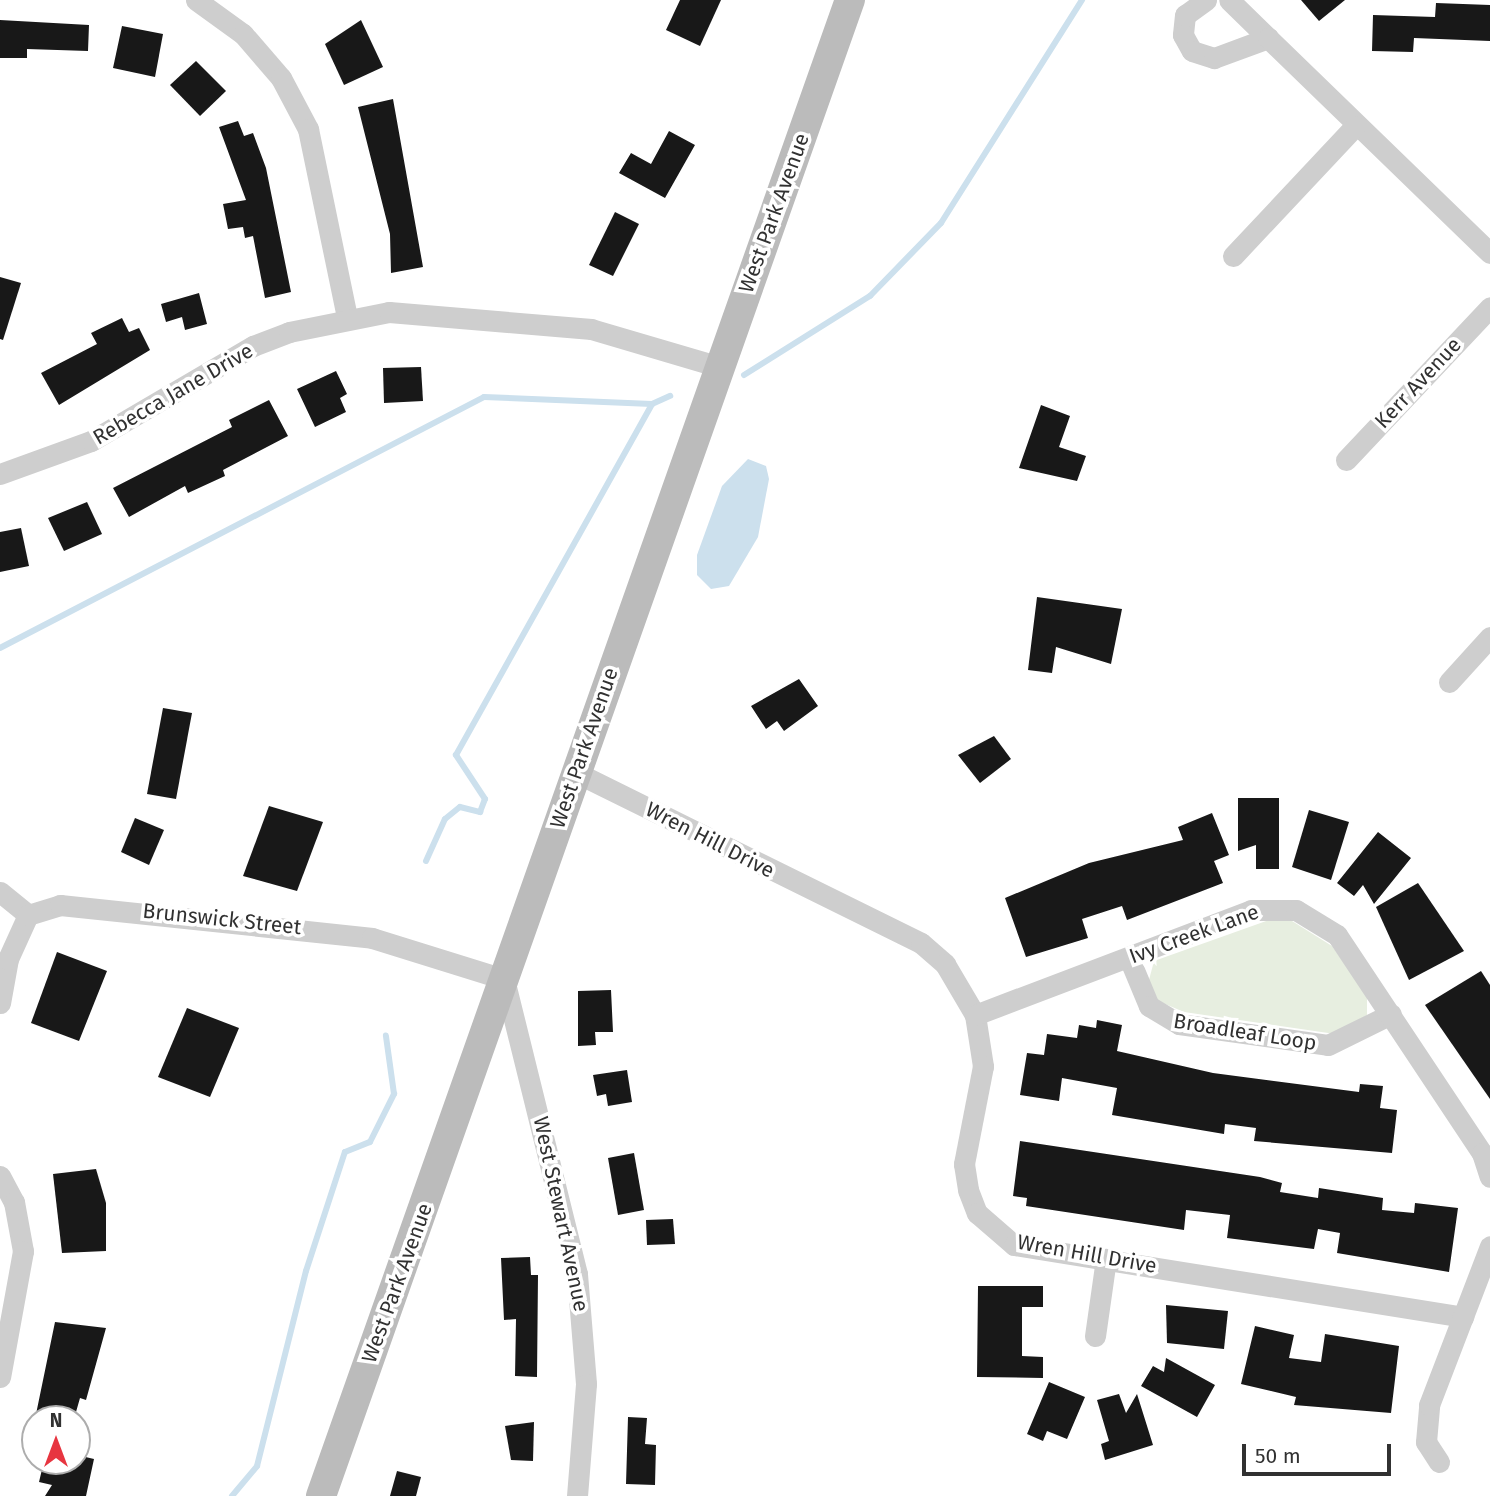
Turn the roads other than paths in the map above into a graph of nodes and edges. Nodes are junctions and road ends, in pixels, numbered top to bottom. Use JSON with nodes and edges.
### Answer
{"nodes":[{"id":1,"x":197,"y":0,"type":"edge"},
{"id":2,"x":850,"y":0,"type":"edge"},
{"id":3,"x":1206,"y":0,"type":"edge"},
{"id":4,"x":1229,"y":0,"type":"edge"},
{"id":5,"x":1268,"y":38,"type":"junction"},
{"id":6,"x":1355,"y":126,"type":"junction"},
{"id":7,"x":1490,"y":253,"type":"edge"},
{"id":8,"x":1233,"y":256,"type":"dead end"},
{"id":9,"x":1490,"y":307,"type":"edge"},
{"id":10,"x":347,"y":318,"type":"junction"},
{"id":11,"x":719,"y":368,"type":"junction"},
{"id":12,"x":1346,"y":460,"type":"dead end"},
{"id":13,"x":0,"y":474,"type":"edge"},
{"id":14,"x":1490,"y":637,"type":"edge"},
{"id":15,"x":1449,"y":682,"type":"dead end"},
{"id":16,"x":575,"y":772,"type":"junction"},
{"id":17,"x":0,"y":892,"type":"edge"},
{"id":18,"x":28,"y":915,"type":"junction"},
{"id":19,"x":1129,"y":958,"type":"junction"},
{"id":20,"x":504,"y":979,"type":"junction"},
{"id":21,"x":0,"y":1003,"type":"edge"},
{"id":22,"x":1391,"y":1014,"type":"junction"},
{"id":23,"x":975,"y":1015,"type":"junction"},
{"id":24,"x":0,"y":1176,"type":"edge"},
{"id":25,"x":1490,"y":1177,"type":"edge"},
{"id":26,"x":1490,"y":1246,"type":"edge"},
{"id":27,"x":1107,"y":1259,"type":"junction"},
{"id":28,"x":1462,"y":1317,"type":"junction"},
{"id":29,"x":1095,"y":1336,"type":"dead end"},
{"id":30,"x":0,"y":1377,"type":"edge"},
{"id":31,"x":1439,"y":1462,"type":"dead end"},
{"id":32,"x":321,"y":1496,"type":"edge"},
{"id":33,"x":577,"y":1496,"type":"edge"}],
"edges":[{"from":1,"to":10,"type":"street"},
{"from":2,"to":11,"type":"main road","name":"West Park Avenue"},
{"from":3,"to":5,"type":"street"},
{"from":4,"to":5,"type":"street"},
{"from":5,"to":6,"type":"street"},
{"from":6,"to":7,"type":"street"},
{"from":6,"to":8,"type":"street"},
{"from":9,"to":12,"type":"street","name":"Kerr Avenue"},
{"from":10,"to":11,"type":"street","name":"Rebecca Jane Drive"},
{"from":10,"to":13,"type":"street","name":"Rebecca Jane Drive"},
{"from":11,"to":16,"type":"main road","name":"West Park Avenue"},
{"from":14,"to":15,"type":"street"},
{"from":16,"to":20,"type":"main road","name":"West Park Avenue"},
{"from":16,"to":23,"type":"street","name":"Wren Hill Drive"},
{"from":17,"to":18,"type":"street"},
{"from":18,"to":20,"type":"street","name":"Brunswick Street"},
{"from":18,"to":21,"type":"street"},
{"from":19,"to":22,"type":"street","name":"Broadleaf Loop"},
{"from":19,"to":22,"type":"street","name":"Ivy Creek Lane"},
{"from":19,"to":23,"type":"street","name":"Ivy Creek Lane"},
{"from":20,"to":32,"type":"main road","name":"West Park Avenue"},
{"from":20,"to":33,"type":"street","name":"West Stewart Avenue"},
{"from":22,"to":25,"type":"street","name":"Ivy Creek Lane"},
{"from":23,"to":27,"type":"street","name":"Wren Hill Drive"},
{"from":24,"to":30,"type":"street"},
{"from":26,"to":28,"type":"street"},
{"from":27,"to":28,"type":"street","name":"Wren Hill Drive"},
{"from":27,"to":29,"type":"street"},
{"from":28,"to":31,"type":"street"}]}
